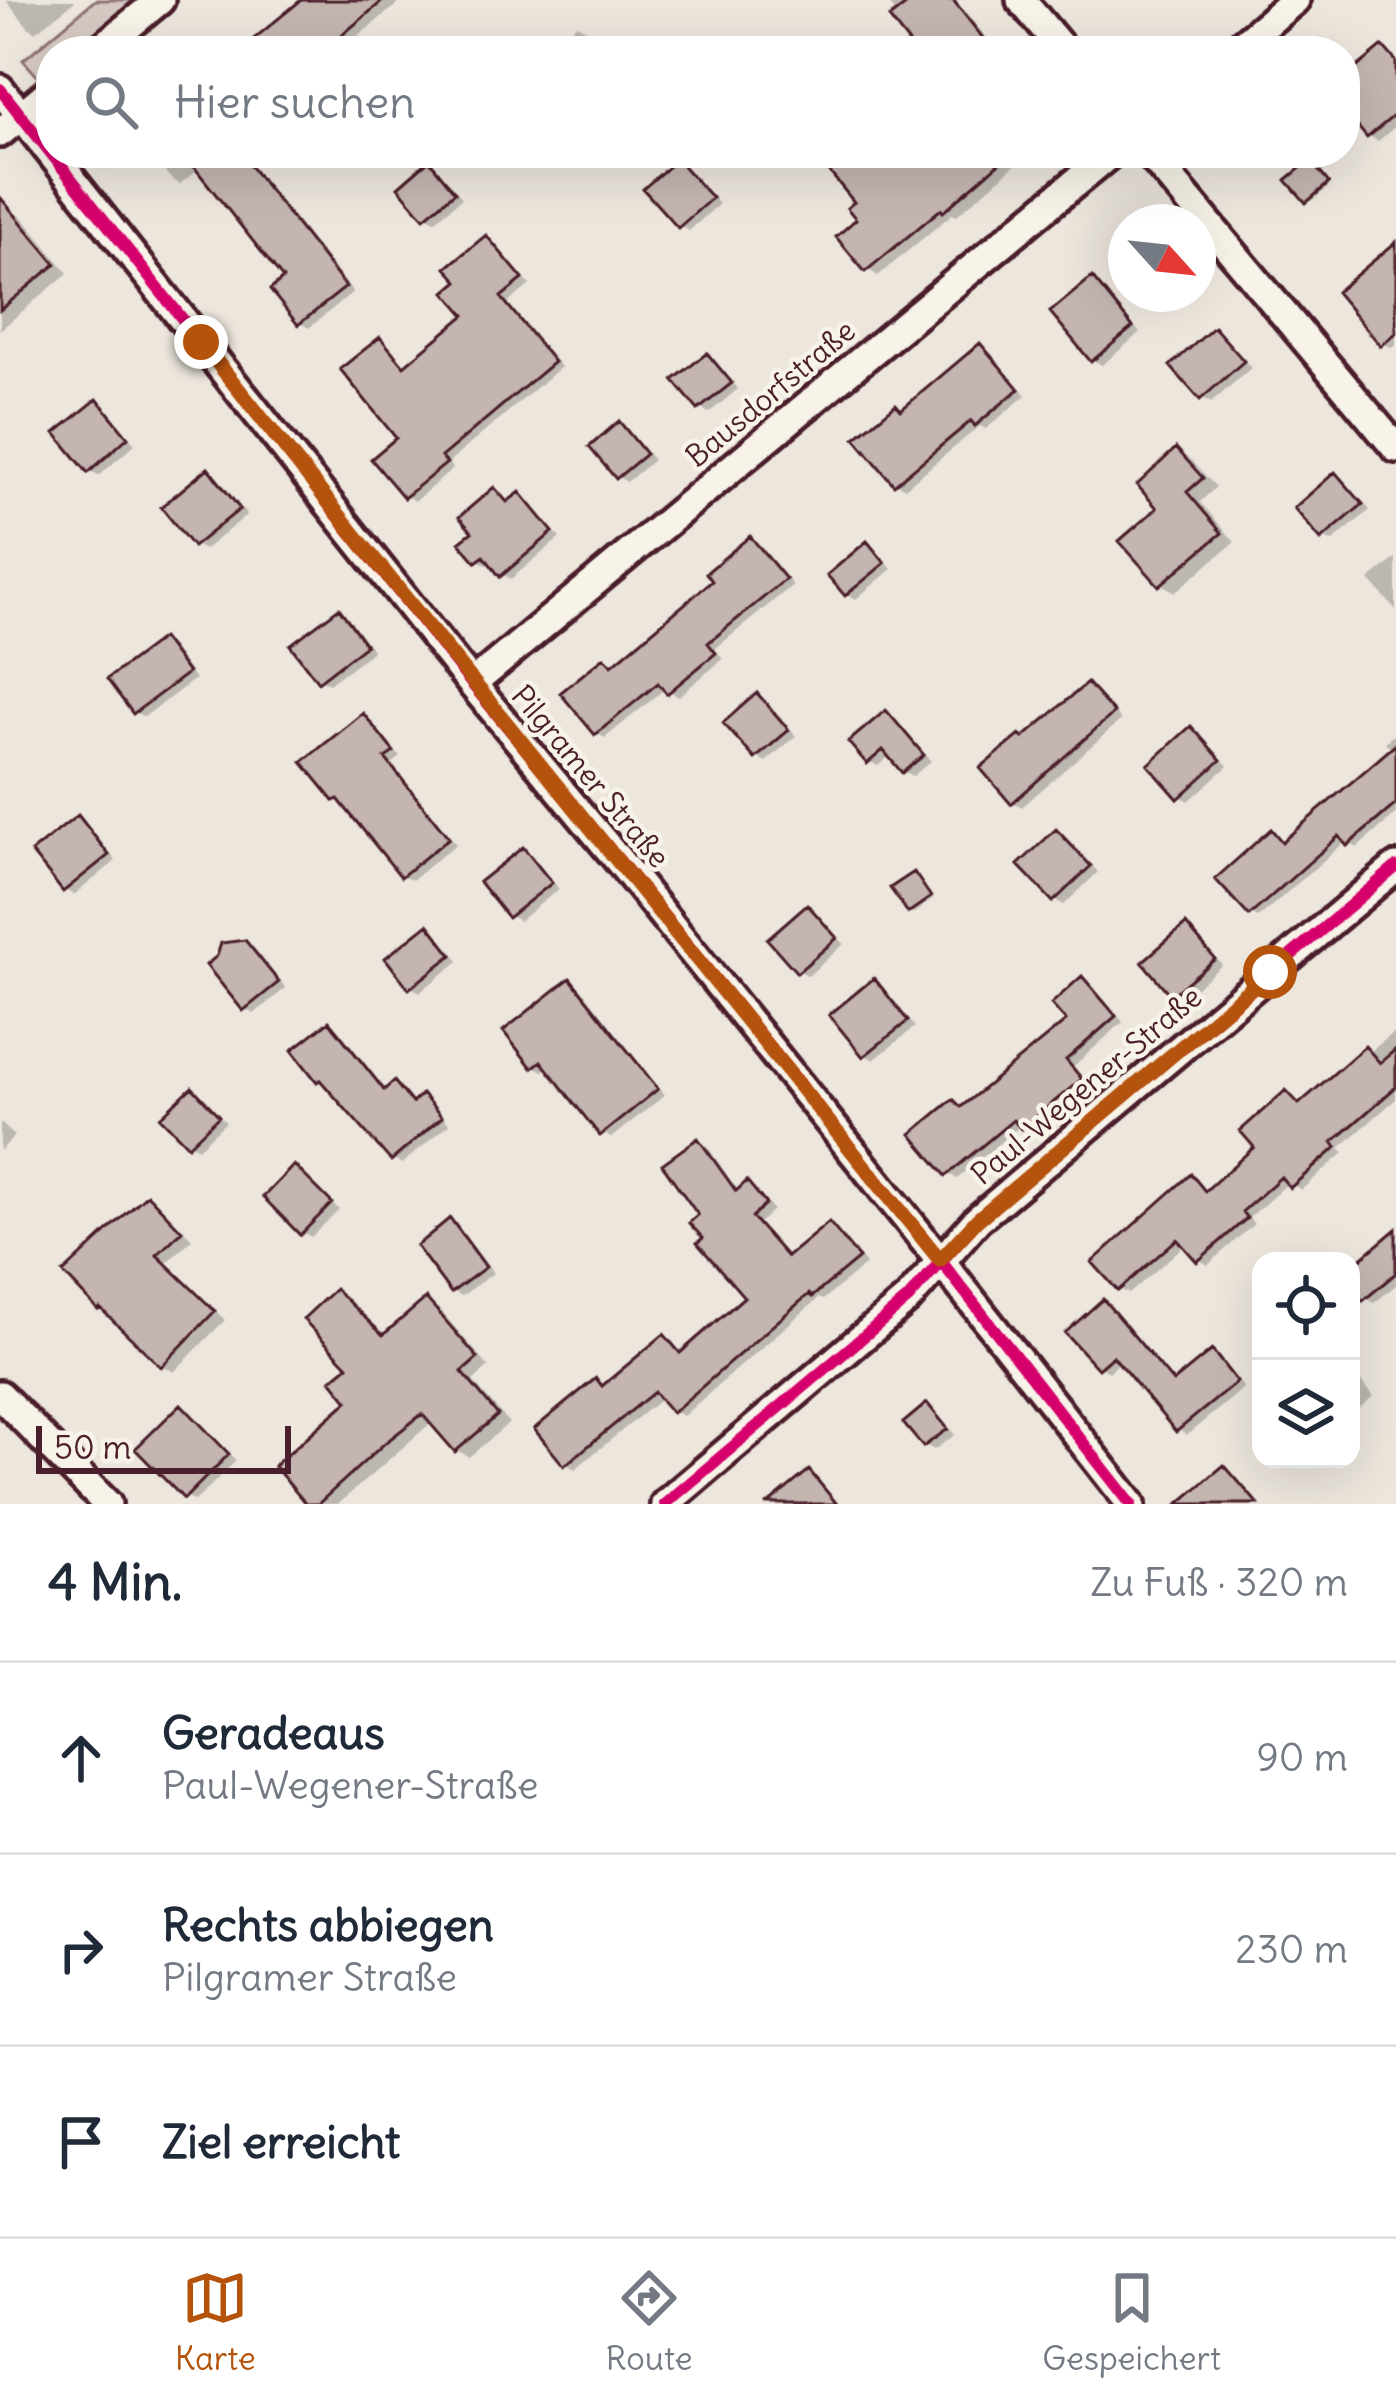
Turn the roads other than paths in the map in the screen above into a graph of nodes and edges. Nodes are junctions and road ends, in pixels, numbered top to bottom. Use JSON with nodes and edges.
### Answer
{"nodes":[{"id":1,"x":160,"y":0,"type":"edge"},
{"id":2,"x":1021,"y":0,"type":"edge"},
{"id":3,"x":1295,"y":0,"type":"edge"},
{"id":4,"x":116,"y":36,"type":"edge"},
{"id":5,"x":1051,"y":36,"type":"edge"},
{"id":6,"x":1252,"y":36,"type":"edge"},
{"id":7,"x":0,"y":89,"type":"edge"},
{"id":8,"x":36,"y":103,"type":"edge"},
{"id":9,"x":11,"y":124,"type":"edge"},
{"id":10,"x":36,"y":154,"type":"edge"},
{"id":11,"x":47,"y":168,"type":"edge"},
{"id":12,"x":1093,"y":168,"type":"edge"},
{"id":13,"x":1162,"y":168,"type":"edge"},
{"id":14,"x":1396,"y":448,"type":"edge"},
{"id":15,"x":472,"y":684,"type":"junction"},
{"id":16,"x":1396,"y":867,"type":"edge"},
{"id":17,"x":940,"y":1260,"type":"junction"},
{"id":18,"x":0,"y":1395,"type":"edge"},
{"id":19,"x":107,"y":1504,"type":"edge"},
{"id":20,"x":665,"y":1504,"type":"edge"},
{"id":21,"x":1131,"y":1504,"type":"edge"}],
"edges":[{"from":1,"to":4,"type":"street"},
{"from":2,"to":5,"type":"street"},
{"from":3,"to":6,"type":"street"},
{"from":7,"to":9,"type":"street","name":"Pilgramer Straße"},
{"from":8,"to":9,"type":"street"},
{"from":9,"to":10,"type":"street","name":"Pilgramer Straße"},
{"from":11,"to":15,"type":"street","name":"Pilgramer Straße"},
{"from":12,"to":15,"type":"street","name":"Bausdorfstraße"},
{"from":13,"to":14,"type":"street"},
{"from":15,"to":17,"type":"street","name":"Pilgramer Straße"},
{"from":16,"to":17,"type":"street","name":"Paul-Wegener-Straße"},
{"from":17,"to":20,"type":"street","name":"Paul-Wegener-Straße"},
{"from":17,"to":21,"type":"street","name":"Pilgramer Straße"},
{"from":18,"to":19,"type":"street"}]}
